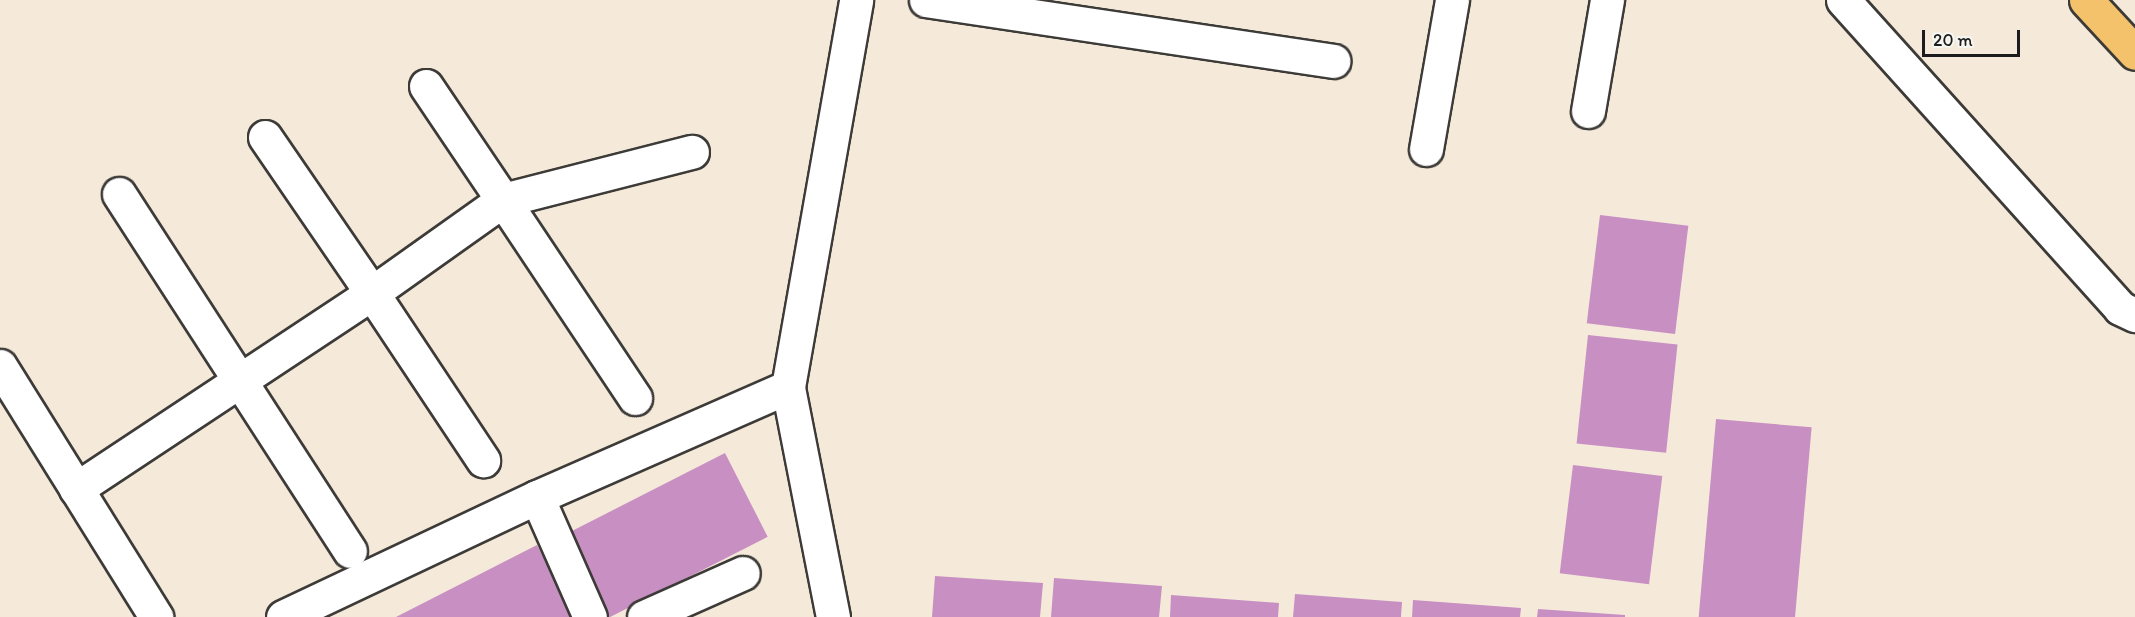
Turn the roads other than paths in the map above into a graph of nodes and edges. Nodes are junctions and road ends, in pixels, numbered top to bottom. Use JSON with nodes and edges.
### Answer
{"nodes":[{"id":1,"x":856,"y":0,"type":"edge"},
{"id":2,"x":926,"y":0,"type":"edge"},
{"id":3,"x":1452,"y":0,"type":"edge"},
{"id":4,"x":1607,"y":0,"type":"edge"},
{"id":5,"x":1843,"y":0,"type":"edge"},
{"id":6,"x":2086,"y":0,"type":"edge"},
{"id":7,"x":2135,"y":53,"type":"edge"},
{"id":8,"x":1333,"y":61,"type":"dead end"},
{"id":9,"x":426,"y":86,"type":"dead end"},
{"id":10,"x":1588,"y":111,"type":"dead end"},
{"id":11,"x":265,"y":137,"type":"dead end"},
{"id":12,"x":1426,"y":149,"type":"dead end"},
{"id":13,"x":692,"y":152,"type":"dead end"},
{"id":14,"x":119,"y":194,"type":"dead end"},
{"id":15,"x":503,"y":200,"type":"junction"},
{"id":16,"x":372,"y":293,"type":"junction"},
{"id":17,"x":2135,"y":315,"type":"edge"},
{"id":18,"x":0,"y":366,"type":"edge"},
{"id":19,"x":239,"y":381,"type":"junction"},
{"id":20,"x":788,"y":387,"type":"junction"},
{"id":21,"x":636,"y":398,"type":"dead end"},
{"id":22,"x":483,"y":460,"type":"dead end"},
{"id":23,"x":76,"y":489,"type":"junction"},
{"id":24,"x":537,"y":497,"type":"junction"},
{"id":25,"x":350,"y":551,"type":"dead end"},
{"id":26,"x":743,"y":573,"type":"dead end"},
{"id":27,"x":156,"y":617,"type":"edge"},
{"id":28,"x":283,"y":617,"type":"edge"},
{"id":29,"x":590,"y":617,"type":"edge"},
{"id":30,"x":644,"y":617,"type":"edge"},
{"id":31,"x":833,"y":617,"type":"edge"}],
"edges":[{"from":1,"to":20,"type":"street"},
{"from":2,"to":8,"type":"street"},
{"from":3,"to":12,"type":"street"},
{"from":4,"to":10,"type":"street"},
{"from":5,"to":17,"type":"street"},
{"from":6,"to":7,"type":"highway"},
{"from":9,"to":15,"type":"street"},
{"from":11,"to":16,"type":"street"},
{"from":13,"to":15,"type":"street"},
{"from":14,"to":19,"type":"street"},
{"from":15,"to":16,"type":"street"},
{"from":15,"to":21,"type":"street"},
{"from":16,"to":19,"type":"street"},
{"from":16,"to":22,"type":"street"},
{"from":18,"to":23,"type":"street"},
{"from":19,"to":23,"type":"street"},
{"from":19,"to":25,"type":"street"},
{"from":20,"to":24,"type":"street"},
{"from":20,"to":31,"type":"street"},
{"from":23,"to":27,"type":"street"},
{"from":24,"to":28,"type":"street"},
{"from":24,"to":29,"type":"street"},
{"from":26,"to":30,"type":"street"}]}
